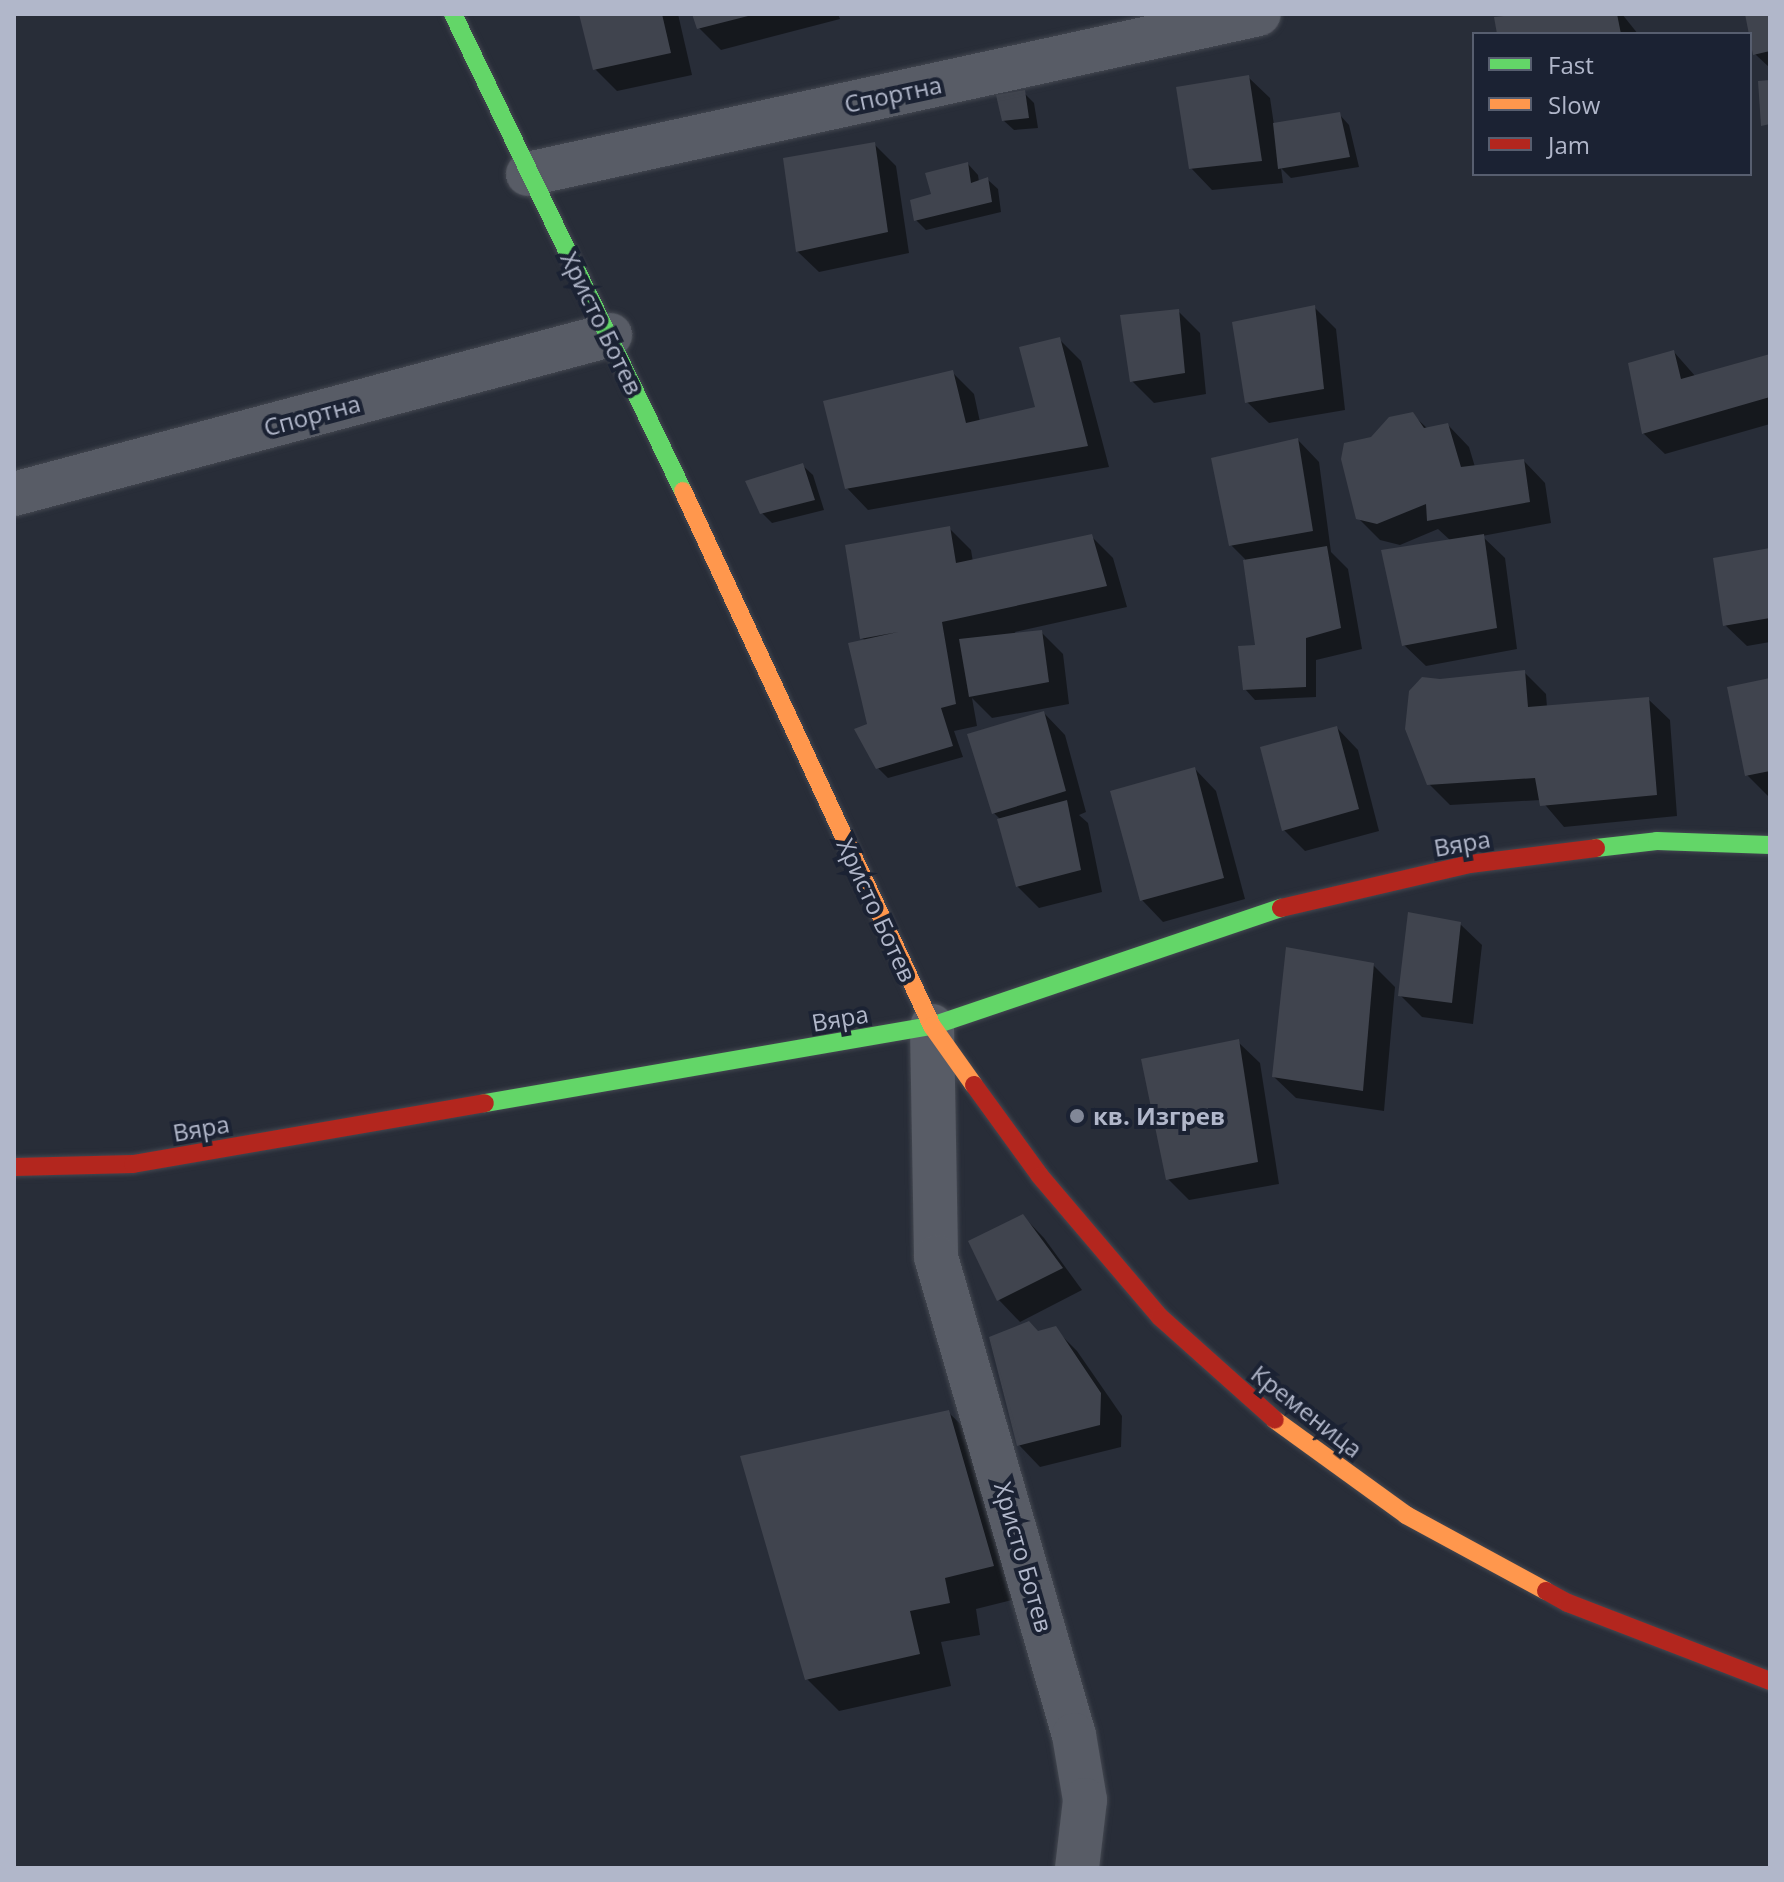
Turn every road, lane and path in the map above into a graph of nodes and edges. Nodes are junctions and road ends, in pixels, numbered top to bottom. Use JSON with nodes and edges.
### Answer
{"nodes":[{"id":1,"x":453,"y":14,"type":"edge"},
{"id":2,"x":1259,"y":14,"type":"edge"},
{"id":3,"x":528,"y":174,"type":"junction"},
{"id":4,"x":610,"y":335,"type":"junction"},
{"id":5,"x":14,"y":494,"type":"edge"},
{"id":6,"x":1770,"y":845,"type":"edge"},
{"id":7,"x":932,"y":1026,"type":"junction"},
{"id":8,"x":14,"y":1167,"type":"edge"},
{"id":9,"x":1770,"y":1681,"type":"edge"},
{"id":10,"x":1077,"y":1868,"type":"edge"}],
"edges":[{"from":1,"to":3,"type":"street","name":"Христо Ботев"},
{"from":2,"to":3,"type":"street","name":"Спортна"},
{"from":3,"to":4,"type":"street","name":"Христо Ботев"},
{"from":4,"to":5,"type":"street","name":"Спортна"},
{"from":4,"to":7,"type":"street","name":"Христо Ботев"},
{"from":6,"to":7,"type":"street","name":"Вяра"},
{"from":7,"to":8,"type":"street","name":"Вяра"},
{"from":7,"to":9,"type":"street","name":"Кременица"},
{"from":7,"to":10,"type":"street","name":"Христо Ботев"}]}
